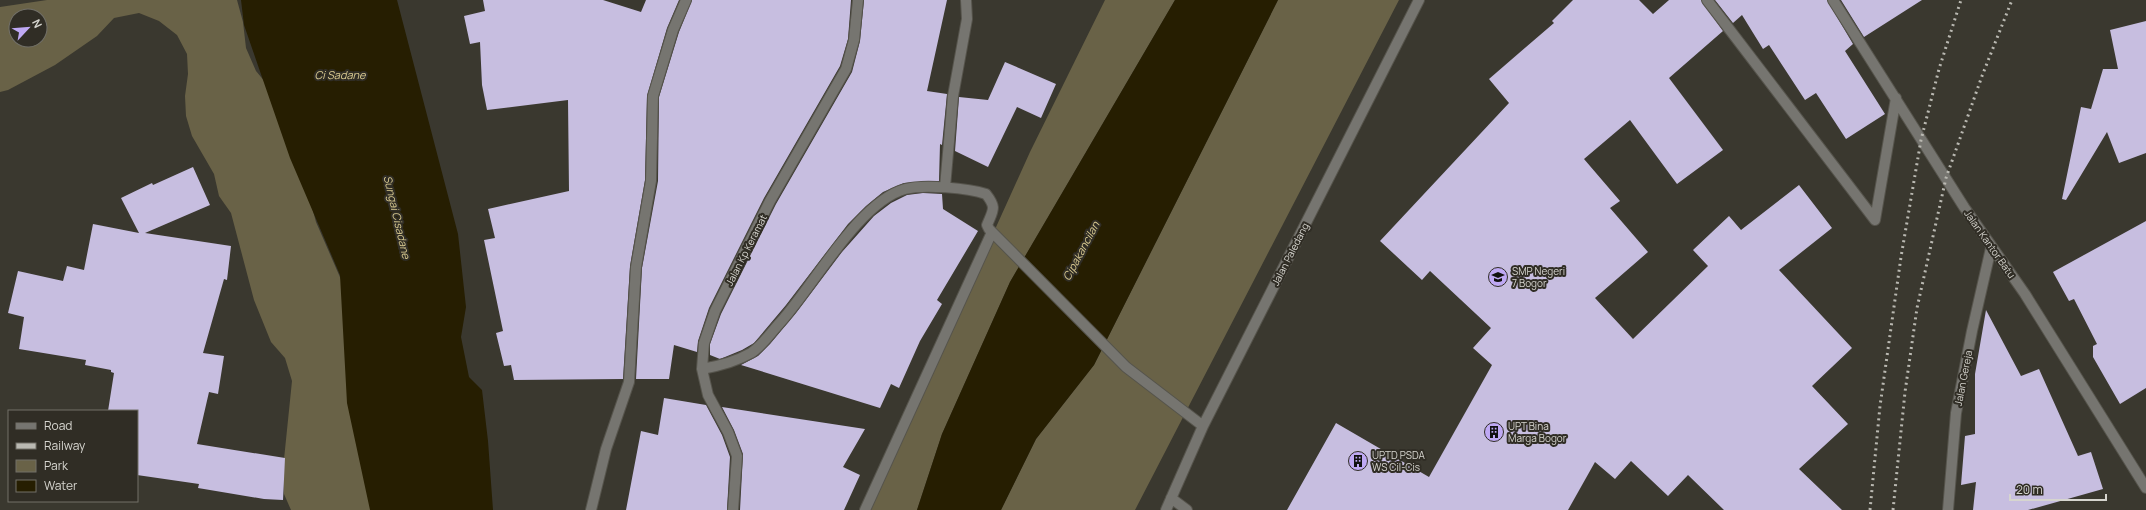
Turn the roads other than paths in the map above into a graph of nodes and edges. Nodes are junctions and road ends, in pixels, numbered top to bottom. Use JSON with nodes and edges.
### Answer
{"nodes":[{"id":1,"x":686,"y":0,"type":"edge"},
{"id":2,"x":858,"y":0,"type":"edge"},
{"id":3,"x":966,"y":0,"type":"edge"},
{"id":4,"x":1419,"y":0,"type":"edge"},
{"id":5,"x":1707,"y":0,"type":"edge"},
{"id":6,"x":1833,"y":0,"type":"edge"},
{"id":7,"x":1896,"y":98,"type":"junction"},
{"id":8,"x":945,"y":187,"type":"junction"},
{"id":9,"x":996,"y":235,"type":"junction"},
{"id":10,"x":1991,"y":248,"type":"junction"},
{"id":11,"x":702,"y":369,"type":"junction"},
{"id":12,"x":1203,"y":426,"type":"junction"},
{"id":13,"x":2144,"y":481,"type":"edge"},
{"id":14,"x":1171,"y":498,"type":"junction"},
{"id":15,"x":591,"y":510,"type":"edge"},
{"id":16,"x":733,"y":510,"type":"edge"},
{"id":17,"x":865,"y":510,"type":"edge"},
{"id":18,"x":1166,"y":510,"type":"edge"},
{"id":19,"x":1187,"y":510,"type":"edge"},
{"id":20,"x":1948,"y":510,"type":"edge"}],
"edges":[{"from":1,"to":15,"type":"street"},
{"from":2,"to":11,"type":"street","name":"Jalan Kp Keramat"},
{"from":3,"to":8,"type":"street"},
{"from":4,"to":12,"type":"street","name":"Jalan Paledang"},
{"from":5,"to":7,"type":"street"},
{"from":6,"to":7,"type":"street","name":"Jalan Kantor Batu"},
{"from":7,"to":10,"type":"street","name":"Jalan Kantor Batu"},
{"from":8,"to":9,"type":"street"},
{"from":8,"to":11,"type":"street"},
{"from":9,"to":12,"type":"street"},
{"from":9,"to":17,"type":"street"},
{"from":10,"to":13,"type":"street","name":"Jalan Kantor Batu"},
{"from":10,"to":20,"type":"street","name":"Jalan Gereja"},
{"from":11,"to":16,"type":"street","name":"Jalan Kp Keramat"},
{"from":12,"to":14,"type":"street","name":"Jalan Paledang"},
{"from":14,"to":18,"type":"street","name":"Jalan Paledang"},
{"from":14,"to":19,"type":"street"}]}
